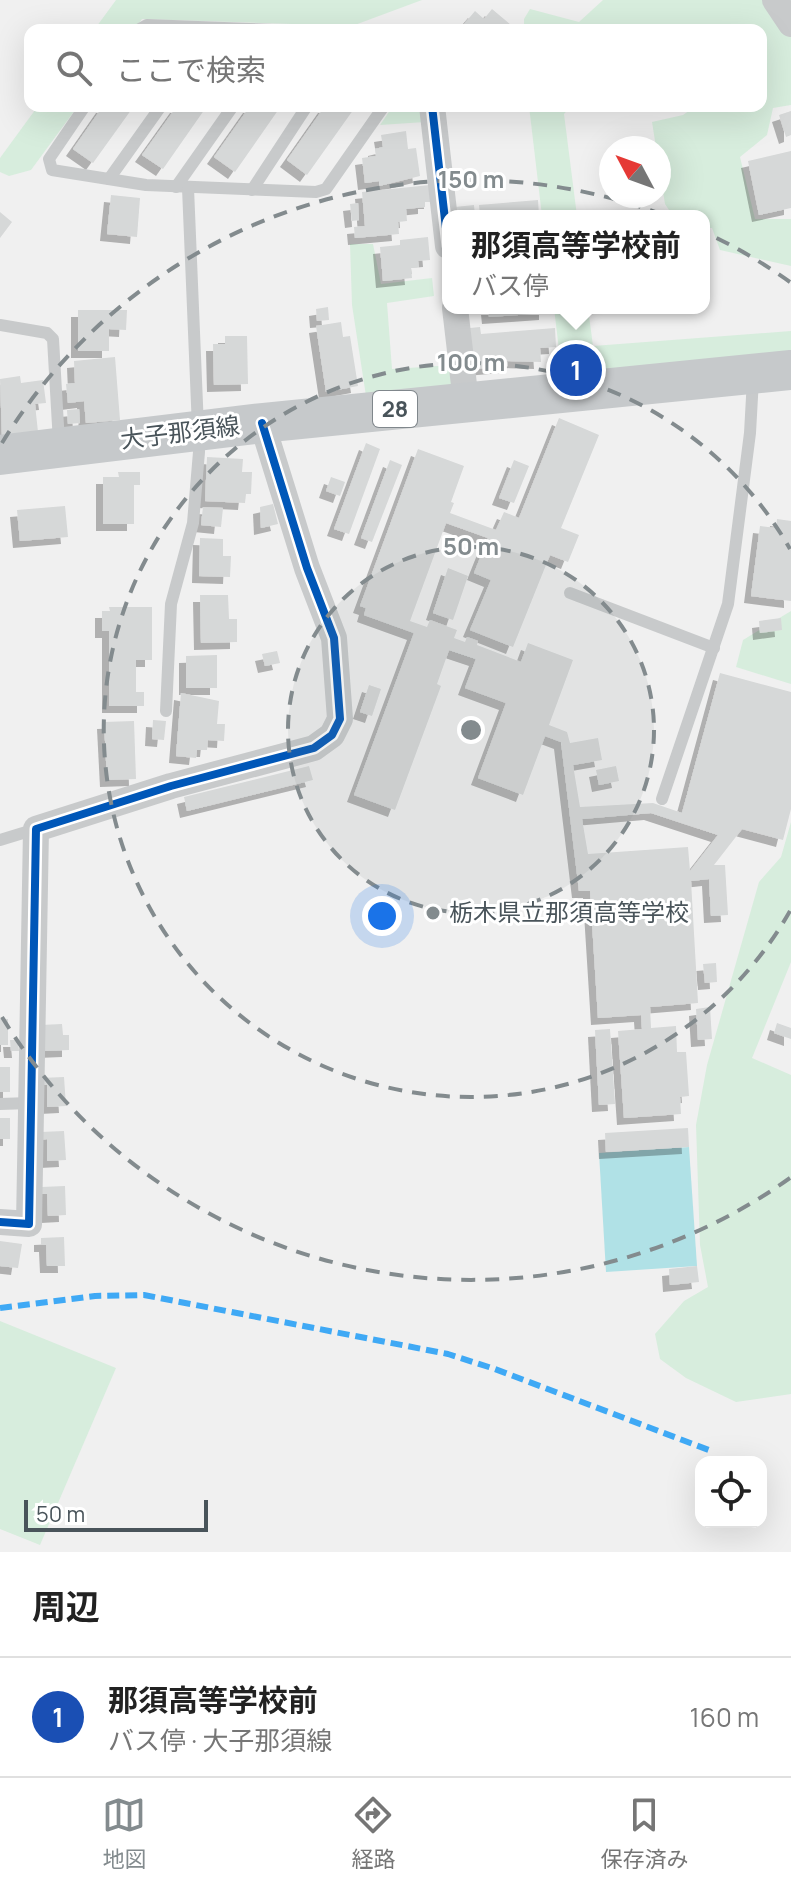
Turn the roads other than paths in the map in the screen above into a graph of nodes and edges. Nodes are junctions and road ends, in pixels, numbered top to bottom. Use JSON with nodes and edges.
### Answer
{"nodes":[{"id":1,"x":775,"y":0,"type":"edge"},
{"id":2,"x":791,"y":24,"type":"edge"},
{"id":3,"x":81,"y":112,"type":"edge"},
{"id":4,"x":157,"y":112,"type":"edge"},
{"id":5,"x":229,"y":112,"type":"edge"},
{"id":6,"x":303,"y":112,"type":"edge"},
{"id":7,"x":380,"y":112,"type":"edge"},
{"id":8,"x":433,"y":112,"type":"edge"},
{"id":9,"x":109,"y":179,"type":"junction"},
{"id":10,"x":182,"y":187,"type":"junction"},
{"id":11,"x":252,"y":190,"type":"junction"},
{"id":12,"x":444,"y":210,"type":"edge"},
{"id":13,"x":456,"y":314,"type":"edge"},
{"id":14,"x":0,"y":325,"type":"edge"},
{"id":15,"x":772,"y":372,"type":"edge"},
{"id":16,"x":466,"y":402,"type":"junction"},
{"id":17,"x":262,"y":423,"type":"junction"},
{"id":18,"x":200,"y":430,"type":"junction"},
{"id":19,"x":59,"y":448,"type":"junction"},
{"id":20,"x":0,"y":455,"type":"edge"},
{"id":21,"x":570,"y":593,"type":"dead end"},
{"id":22,"x":714,"y":648,"type":"junction"},
{"id":23,"x":166,"y":711,"type":"dead end"},
{"id":24,"x":662,"y":799,"type":"dead end"},
{"id":25,"x":36,"y":829,"type":"junction"},
{"id":26,"x":0,"y":840,"type":"edge"},
{"id":27,"x":30,"y":1103,"type":"junction"},
{"id":28,"x":0,"y":1104,"type":"edge"},
{"id":29,"x":0,"y":1222,"type":"edge"}],
"edges":[{"from":1,"to":2,"type":"street"},
{"from":3,"to":9,"type":"lane"},
{"from":4,"to":9,"type":"lane"},
{"from":5,"to":10,"type":"lane"},
{"from":6,"to":11,"type":"lane"},
{"from":7,"to":11,"type":"lane"},
{"from":8,"to":12,"type":"street"},
{"from":9,"to":10,"type":"lane"},
{"from":10,"to":11,"type":"lane"},
{"from":10,"to":18,"type":"lane"},
{"from":13,"to":16,"type":"street"},
{"from":14,"to":19,"type":"lane"},
{"from":15,"to":16,"type":"main road","name":"大子那須線","number":"28"},
{"from":15,"to":22,"type":"lane"},
{"from":16,"to":17,"type":"main road","name":"大子那須線","number":"28"},
{"from":17,"to":18,"type":"main road","name":"大子那須線","number":"28"},
{"from":17,"to":25,"type":"street"},
{"from":18,"to":19,"type":"main road","name":"大子那須線","number":"28"},
{"from":18,"to":23,"type":"lane"},
{"from":19,"to":20,"type":"main road","name":"大子那須線","number":"28"},
{"from":21,"to":22,"type":"lane"},
{"from":22,"to":24,"type":"lane"},
{"from":25,"to":26,"type":"lane"},
{"from":25,"to":27,"type":"street"},
{"from":27,"to":28,"type":"lane"},
{"from":27,"to":29,"type":"street"}]}
